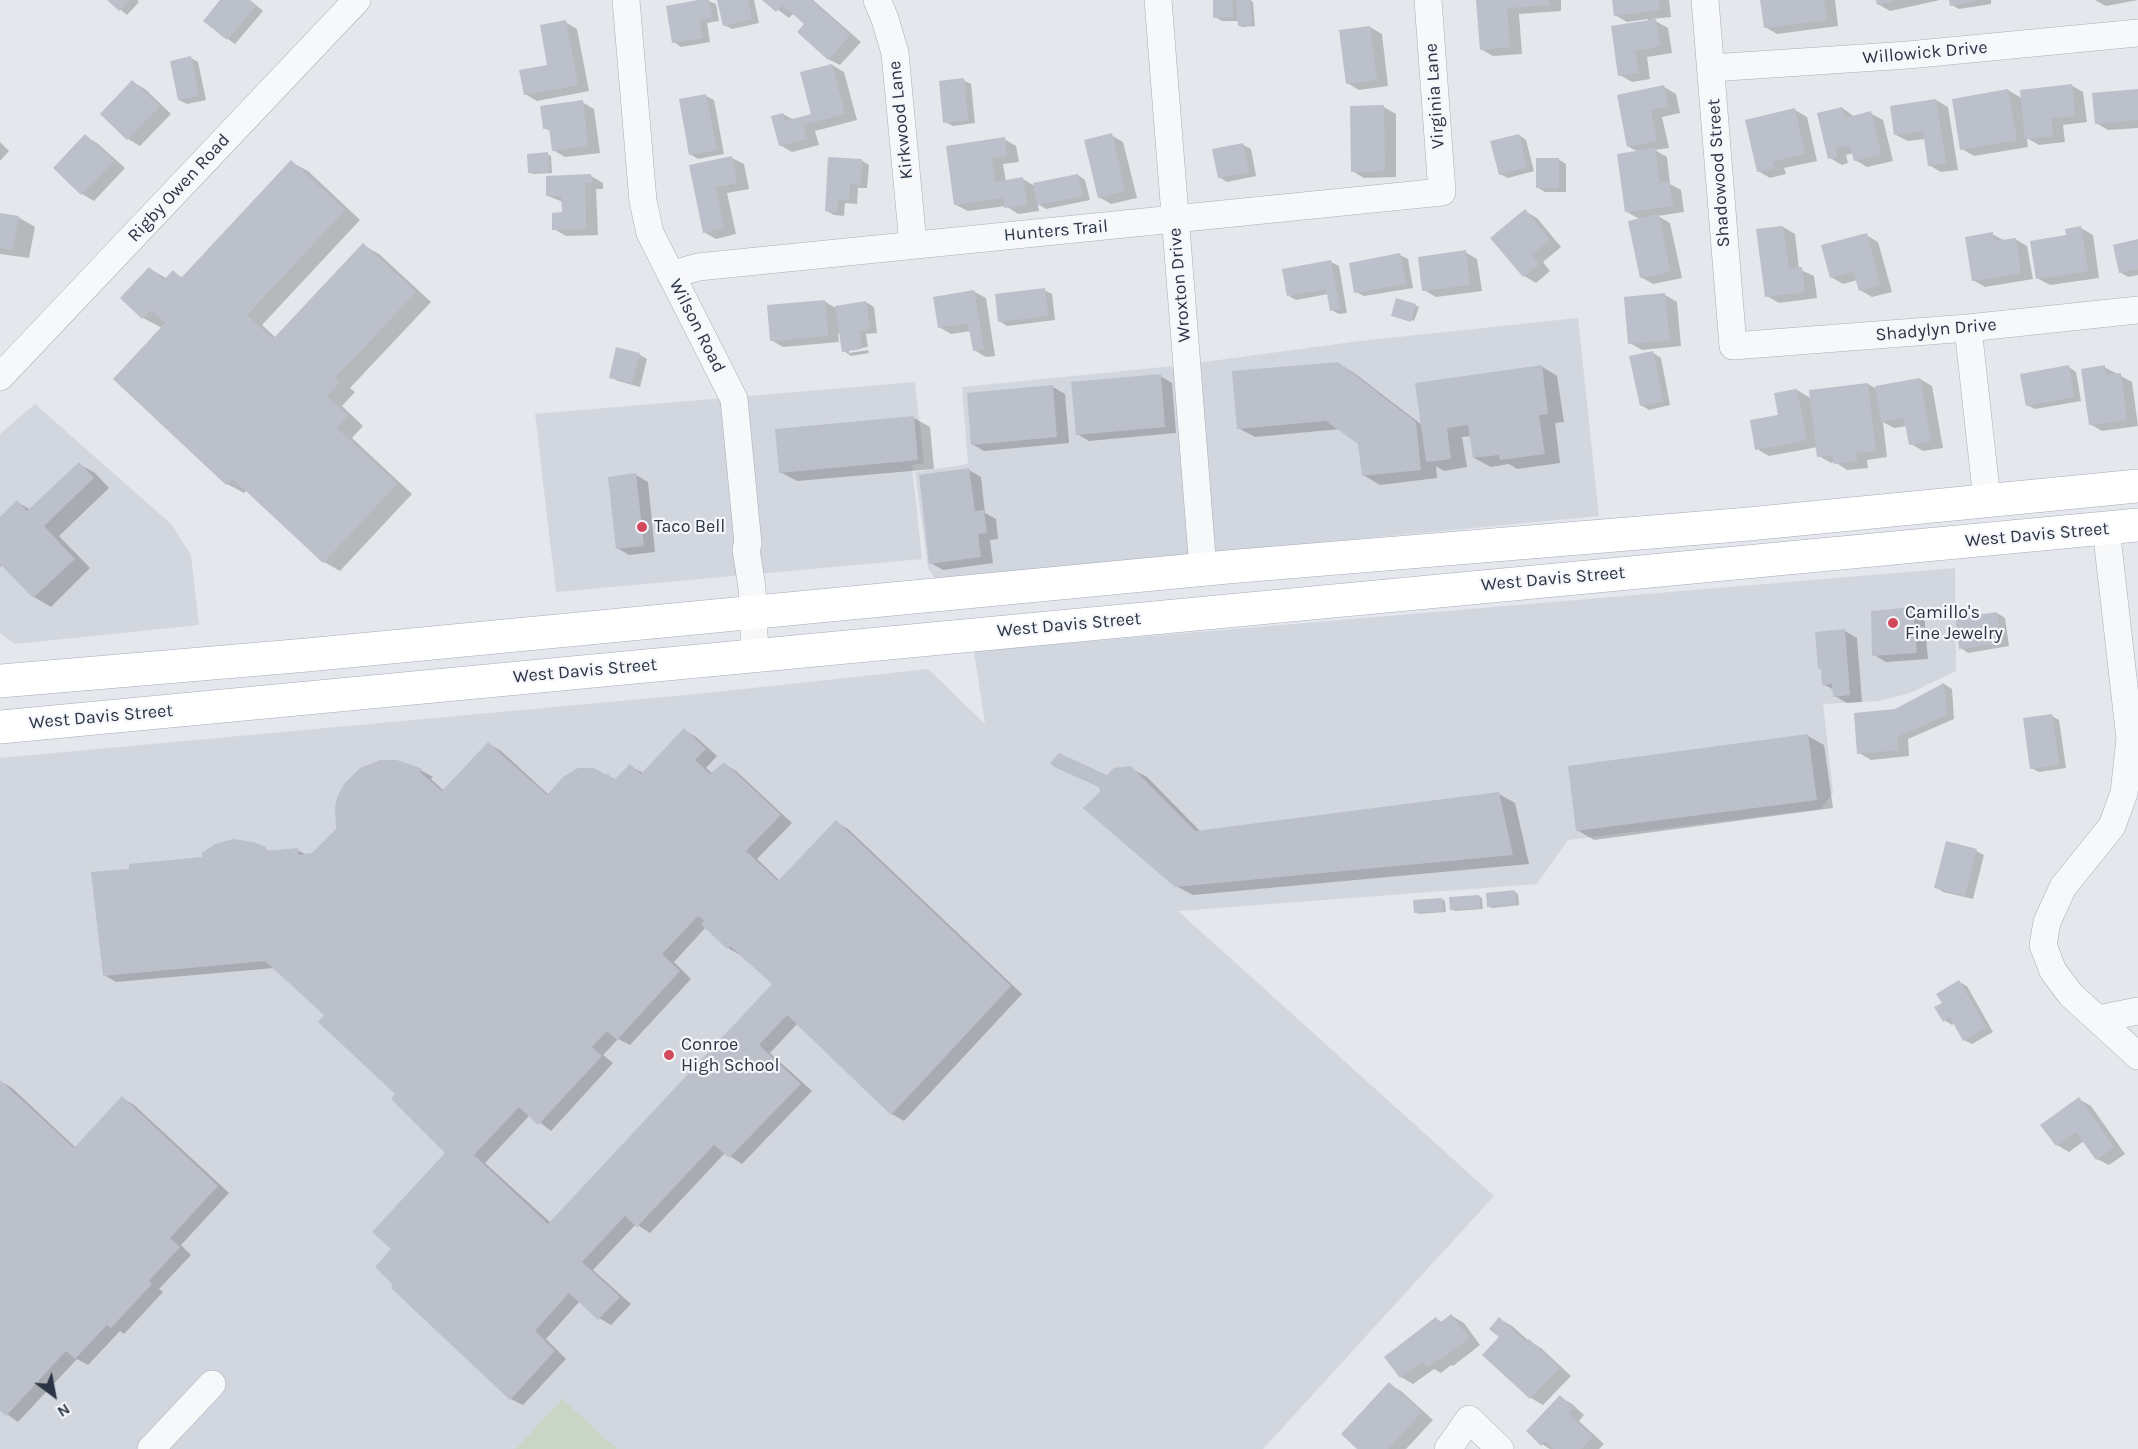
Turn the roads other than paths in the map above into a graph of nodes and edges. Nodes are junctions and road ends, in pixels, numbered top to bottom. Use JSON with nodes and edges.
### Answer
{"nodes":[{"id":1,"x":626,"y":0,"type":"edge"},
{"id":2,"x":877,"y":0,"type":"edge"},
{"id":3,"x":1158,"y":0,"type":"edge"},
{"id":4,"x":1428,"y":0,"type":"edge"},
{"id":5,"x":1705,"y":0,"type":"edge"},
{"id":6,"x":345,"y":4,"type":"edge"},
{"id":7,"x":2138,"y":33,"type":"edge"},
{"id":8,"x":1711,"y":68,"type":"junction"},
{"id":9,"x":1442,"y":192,"type":"joint"},
{"id":10,"x":1175,"y":220,"type":"junction"},
{"id":11,"x":913,"y":244,"type":"junction"},
{"id":12,"x":671,"y":275,"type":"junction"},
{"id":13,"x":2138,"y":310,"type":"edge"},
{"id":14,"x":1968,"y":328,"type":"junction"},
{"id":15,"x":1733,"y":346,"type":"joint"},
{"id":16,"x":0,"y":377,"type":"edge"},
{"id":17,"x":2138,"y":486,"type":"edge"},
{"id":18,"x":1987,"y":500,"type":"junction"},
{"id":19,"x":2138,"y":502,"type":"edge"},
{"id":20,"x":2138,"y":525,"type":"edge"},
{"id":21,"x":1725,"y":526,"type":"junction"},
{"id":22,"x":2106,"y":528,"type":"junction"},
{"id":23,"x":1802,"y":556,"type":"junction"},
{"id":24,"x":1338,"y":558,"type":"junction"},
{"id":25,"x":1203,"y":569,"type":"junction"},
{"id":26,"x":1529,"y":582,"type":"junction"},
{"id":27,"x":753,"y":613,"type":"junction"},
{"id":28,"x":1076,"y":624,"type":"junction"},
{"id":29,"x":353,"y":651,"type":"junction"},
{"id":30,"x":755,"y":655,"type":"junction"},
{"id":31,"x":0,"y":681,"type":"edge"},
{"id":32,"x":155,"y":712,"type":"junction"},
{"id":33,"x":0,"y":727,"type":"edge"},
{"id":34,"x":2138,"y":1011,"type":"edge"},
{"id":35,"x":2098,"y":1019,"type":"junction"},
{"id":36,"x":2138,"y":1056,"type":"edge"},
{"id":37,"x":212,"y":1384,"type":"dead end"},
{"id":38,"x":151,"y":1449,"type":"edge"},
{"id":39,"x":1448,"y":1449,"type":"edge"},
{"id":40,"x":1500,"y":1449,"type":"edge"}],
"edges":[{"from":1,"to":12,"type":"street","name":"Wilson Road"},
{"from":2,"to":11,"type":"street","name":"Kirkwood Lane"},
{"from":3,"to":10,"type":"street","name":"Wroxton Drive"},
{"from":4,"to":9,"type":"street","name":"Virginia Lane"},
{"from":5,"to":8,"type":"street","name":"Shadowood Street"},
{"from":6,"to":16,"type":"street","name":"Rigby Owen Road"},
{"from":7,"to":8,"type":"street","name":"Willowick Drive"},
{"from":8,"to":15,"type":"street","name":"Shadowood Street"},
{"from":9,"to":10,"type":"street","name":"Hunters Trail"},
{"from":10,"to":11,"type":"street","name":"Hunters Trail"},
{"from":10,"to":25,"type":"street","name":"Wroxton Drive"},
{"from":11,"to":12,"type":"street","name":"Hunters Trail"},
{"from":12,"to":27,"type":"street","name":"Wilson Road"},
{"from":13,"to":14,"type":"street","name":"Shadylyn Drive"},
{"from":14,"to":15,"type":"street","name":"Shadylyn Drive"},
{"from":14,"to":18,"type":"street"},
{"from":17,"to":18,"type":"main road"},
{"from":18,"to":21,"type":"main road"},
{"from":18,"to":23,"type":"main road"},
{"from":19,"to":22,"type":"main road"},
{"from":20,"to":22,"type":"main road","name":"West Davis Street"},
{"from":21,"to":24,"type":"main road"},
{"from":21,"to":26,"type":"main road"},
{"from":22,"to":23,"type":"main road","name":"West Davis Street"},
{"from":22,"to":35,"type":"street"},
{"from":23,"to":26,"type":"main road","name":"West Davis Street"},
{"from":24,"to":25,"type":"main road"},
{"from":24,"to":28,"type":"main road"},
{"from":25,"to":27,"type":"main road"},
{"from":26,"to":28,"type":"main road","name":"West Davis Street"},
{"from":27,"to":29,"type":"main road"},
{"from":27,"to":30,"type":"street","name":"Wilson Road"},
{"from":28,"to":30,"type":"main road","name":"West Davis Street"},
{"from":29,"to":31,"type":"main road"},
{"from":29,"to":32,"type":"main road"},
{"from":30,"to":32,"type":"main road","name":"West Davis Street"},
{"from":32,"to":33,"type":"main road","name":"West Davis Street"},
{"from":34,"to":35,"type":"street"},
{"from":35,"to":36,"type":"street"},
{"from":37,"to":38,"type":"street"},
{"from":39,"to":40,"type":"street"}]}
